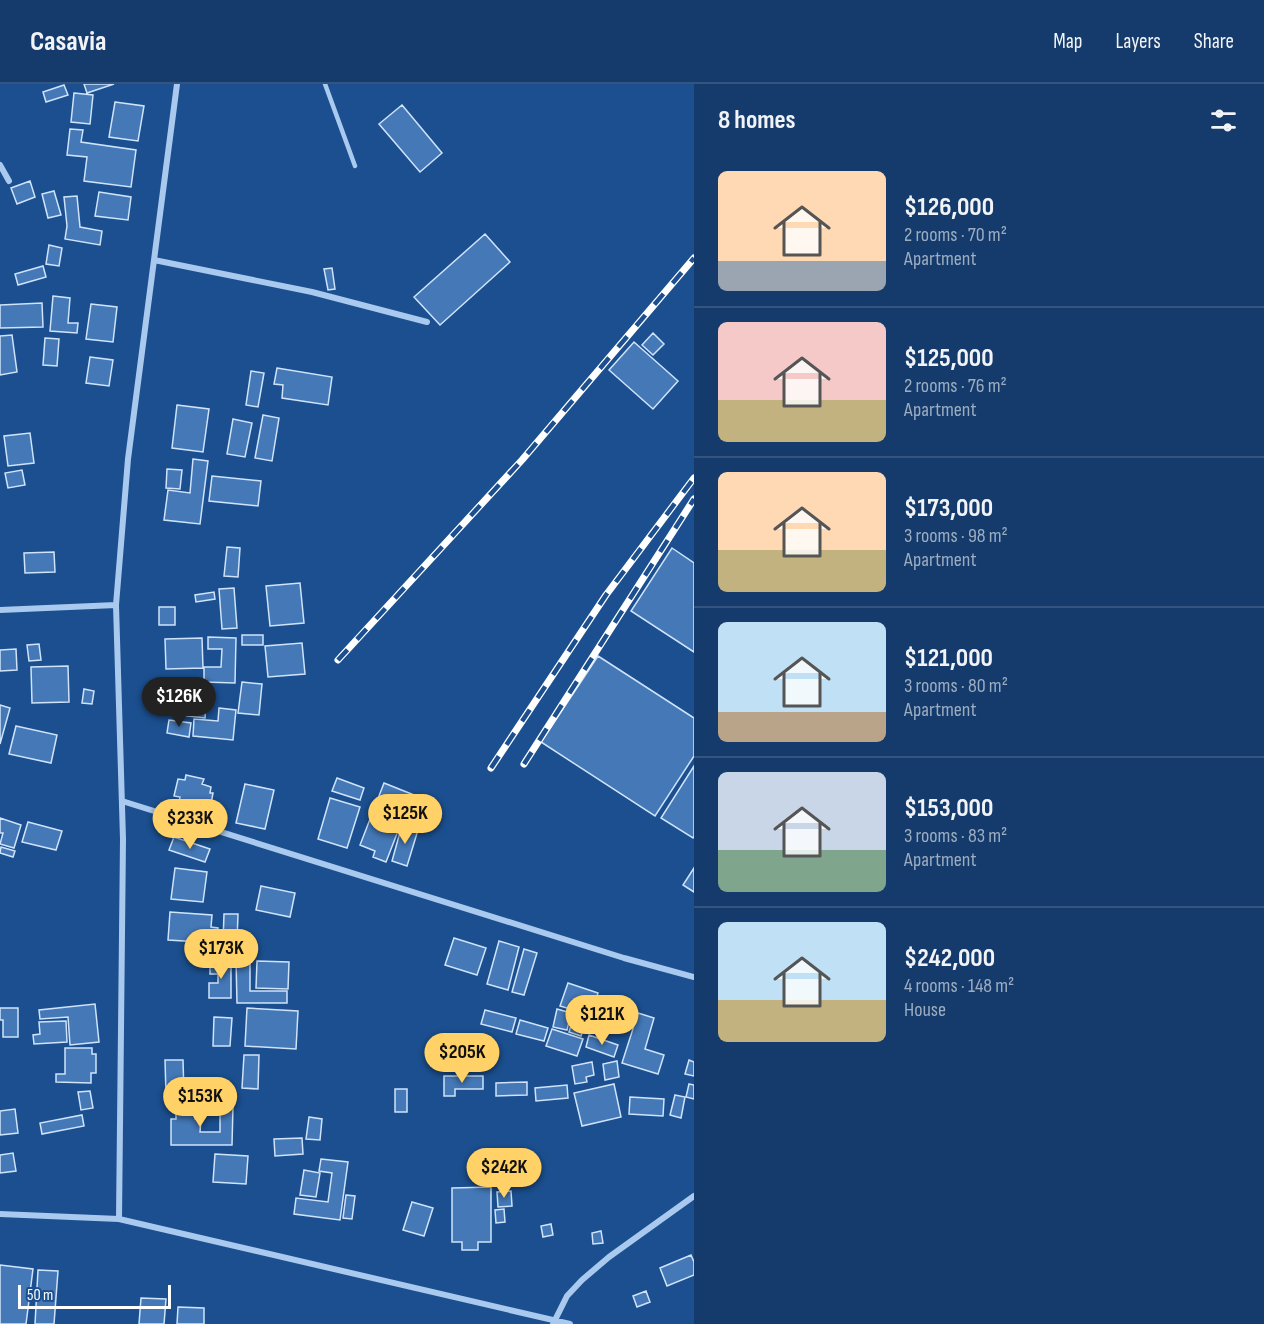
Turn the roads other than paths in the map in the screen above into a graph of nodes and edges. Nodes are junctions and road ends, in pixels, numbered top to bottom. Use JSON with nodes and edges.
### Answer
{"nodes":[{"id":1,"x":177,"y":84,"type":"edge"},
{"id":2,"x":325,"y":84,"type":"edge"},
{"id":3,"x":0,"y":165,"type":"edge"},
{"id":4,"x":355,"y":166,"type":"dead end"},
{"id":5,"x":9,"y":181,"type":"dead end"},
{"id":6,"x":154,"y":260,"type":"junction"},
{"id":7,"x":427,"y":322,"type":"dead end"},
{"id":8,"x":116,"y":605,"type":"junction"},
{"id":9,"x":0,"y":610,"type":"edge"},
{"id":10,"x":122,"y":801,"type":"junction"},
{"id":11,"x":694,"y":977,"type":"edge"},
{"id":12,"x":694,"y":1196,"type":"edge"},
{"id":13,"x":0,"y":1214,"type":"edge"},
{"id":14,"x":119,"y":1219,"type":"junction"},
{"id":15,"x":554,"y":1322,"type":"edge"},
{"id":16,"x":570,"y":1324,"type":"edge"}],
"edges":[{"from":1,"to":6,"type":"street"},
{"from":2,"to":4,"type":"lane"},
{"from":3,"to":5,"type":"street"},
{"from":6,"to":7,"type":"street"},
{"from":6,"to":8,"type":"street"},
{"from":8,"to":9,"type":"street"},
{"from":8,"to":10,"type":"street"},
{"from":10,"to":11,"type":"street"},
{"from":10,"to":14,"type":"street"},
{"from":12,"to":15,"type":"street"},
{"from":13,"to":14,"type":"street"},
{"from":14,"to":15,"type":"street"},
{"from":15,"to":16,"type":"street"}]}
